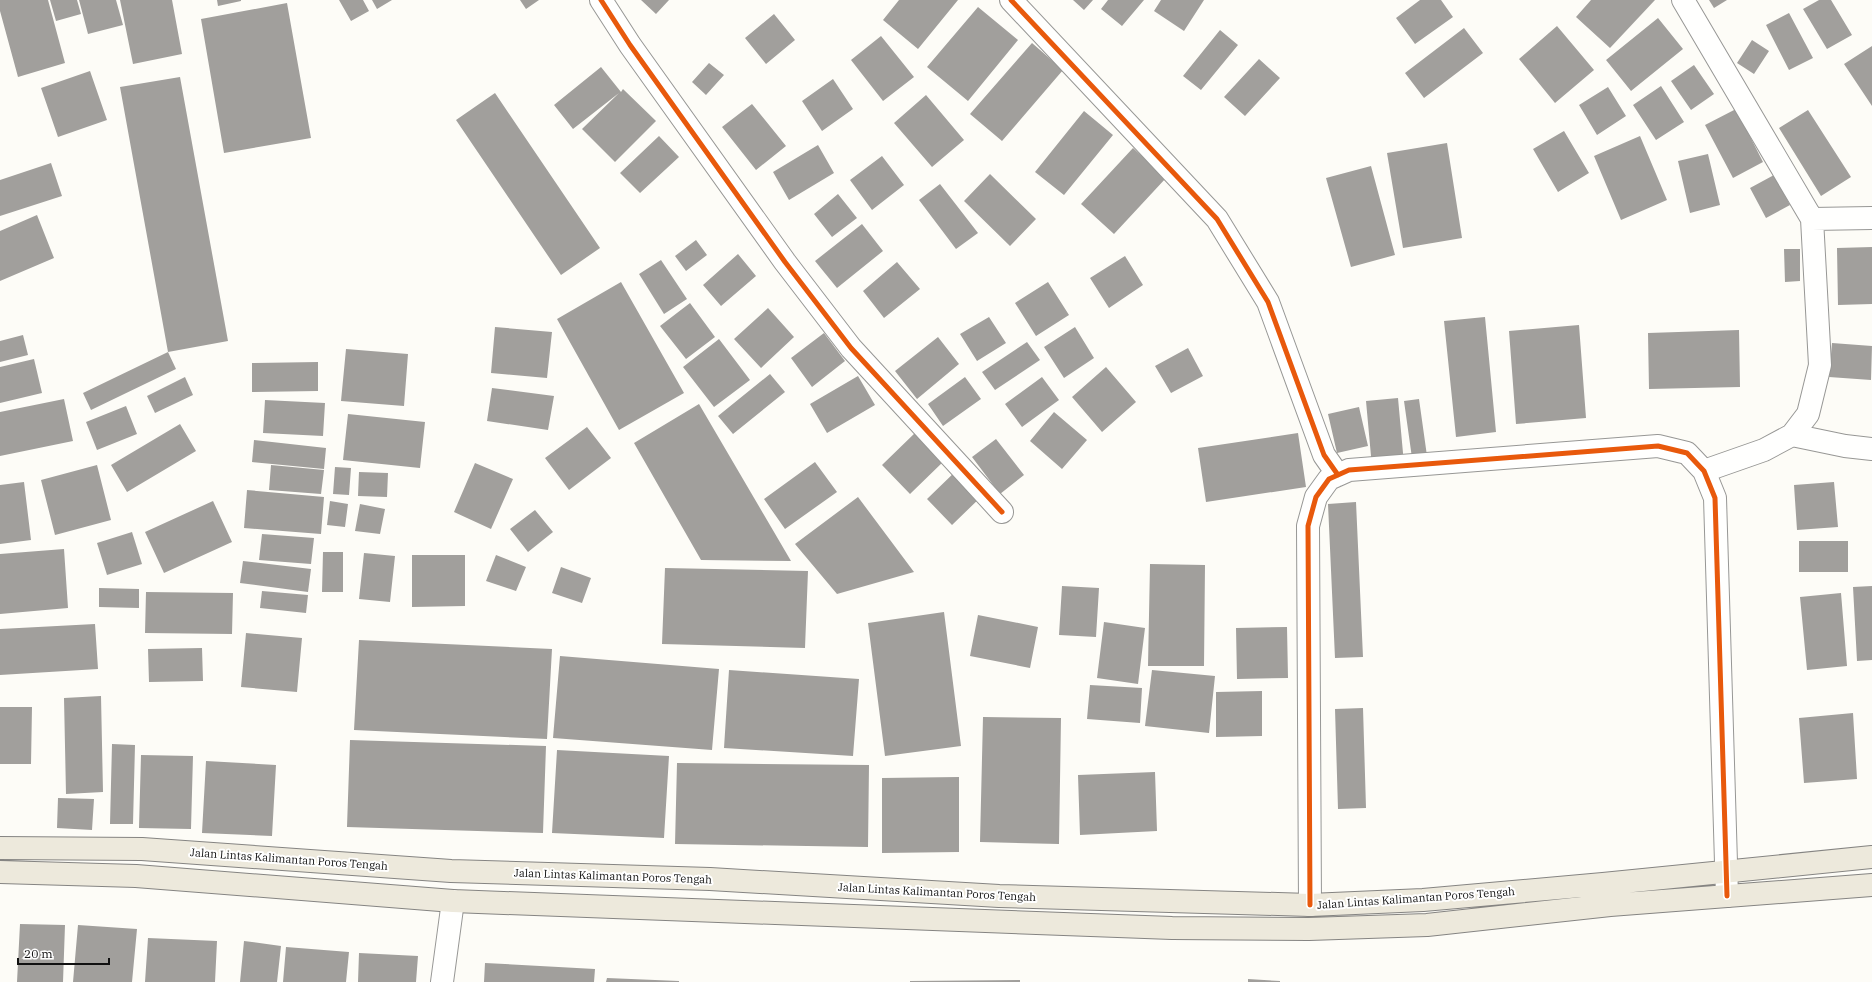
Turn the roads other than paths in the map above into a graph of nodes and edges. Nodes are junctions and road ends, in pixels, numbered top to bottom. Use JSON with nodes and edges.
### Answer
{"nodes":[{"id":1,"x":601,"y":0,"type":"edge"},
{"id":2,"x":1011,"y":0,"type":"edge"},
{"id":3,"x":1683,"y":0,"type":"edge"},
{"id":4,"x":1872,"y":218,"type":"edge"},
{"id":5,"x":1812,"y":219,"type":"junction"},
{"id":6,"x":1792,"y":435,"type":"junction"},
{"id":7,"x":1872,"y":449,"type":"edge"},
{"id":8,"x":1704,"y":472,"type":"junction"},
{"id":9,"x":1338,"y":475,"type":"junction"},
{"id":10,"x":1002,"y":512,"type":"dead end"},
{"id":11,"x":0,"y":848,"type":"edge"},
{"id":12,"x":1872,"y":857,"type":"edge"},
{"id":13,"x":0,"y":872,"type":"edge"},
{"id":14,"x":1726,"y":872,"type":"junction"},
{"id":15,"x":1872,"y":885,"type":"edge"},
{"id":16,"x":1727,"y":896,"type":"junction"},
{"id":17,"x":453,"y":901,"type":"junction"},
{"id":18,"x":1310,"y":905,"type":"junction"},
{"id":19,"x":442,"y":982,"type":"edge"}],
"edges":[{"from":1,"to":10,"type":"street"},
{"from":2,"to":9,"type":"street"},
{"from":3,"to":5,"type":"street"},
{"from":4,"to":5,"type":"street"},
{"from":5,"to":6,"type":"street"},
{"from":6,"to":7,"type":"street"},
{"from":6,"to":8,"type":"street"},
{"from":8,"to":9,"type":"street"},
{"from":8,"to":14,"type":"street"},
{"from":9,"to":18,"type":"street"},
{"from":11,"to":18,"type":"main road","name":"Jalan Lintas Kalimantan Poros Tengah"},
{"from":12,"to":14,"type":"main road","name":"Jalan Lintas Kalimantan Poros Tengah"},
{"from":13,"to":17,"type":"main road"},
{"from":14,"to":16,"type":"street"},
{"from":14,"to":18,"type":"main road","name":"Jalan Lintas Kalimantan Poros Tengah"},
{"from":15,"to":16,"type":"main road"},
{"from":16,"to":17,"type":"main road"},
{"from":17,"to":19,"type":"street"}]}
